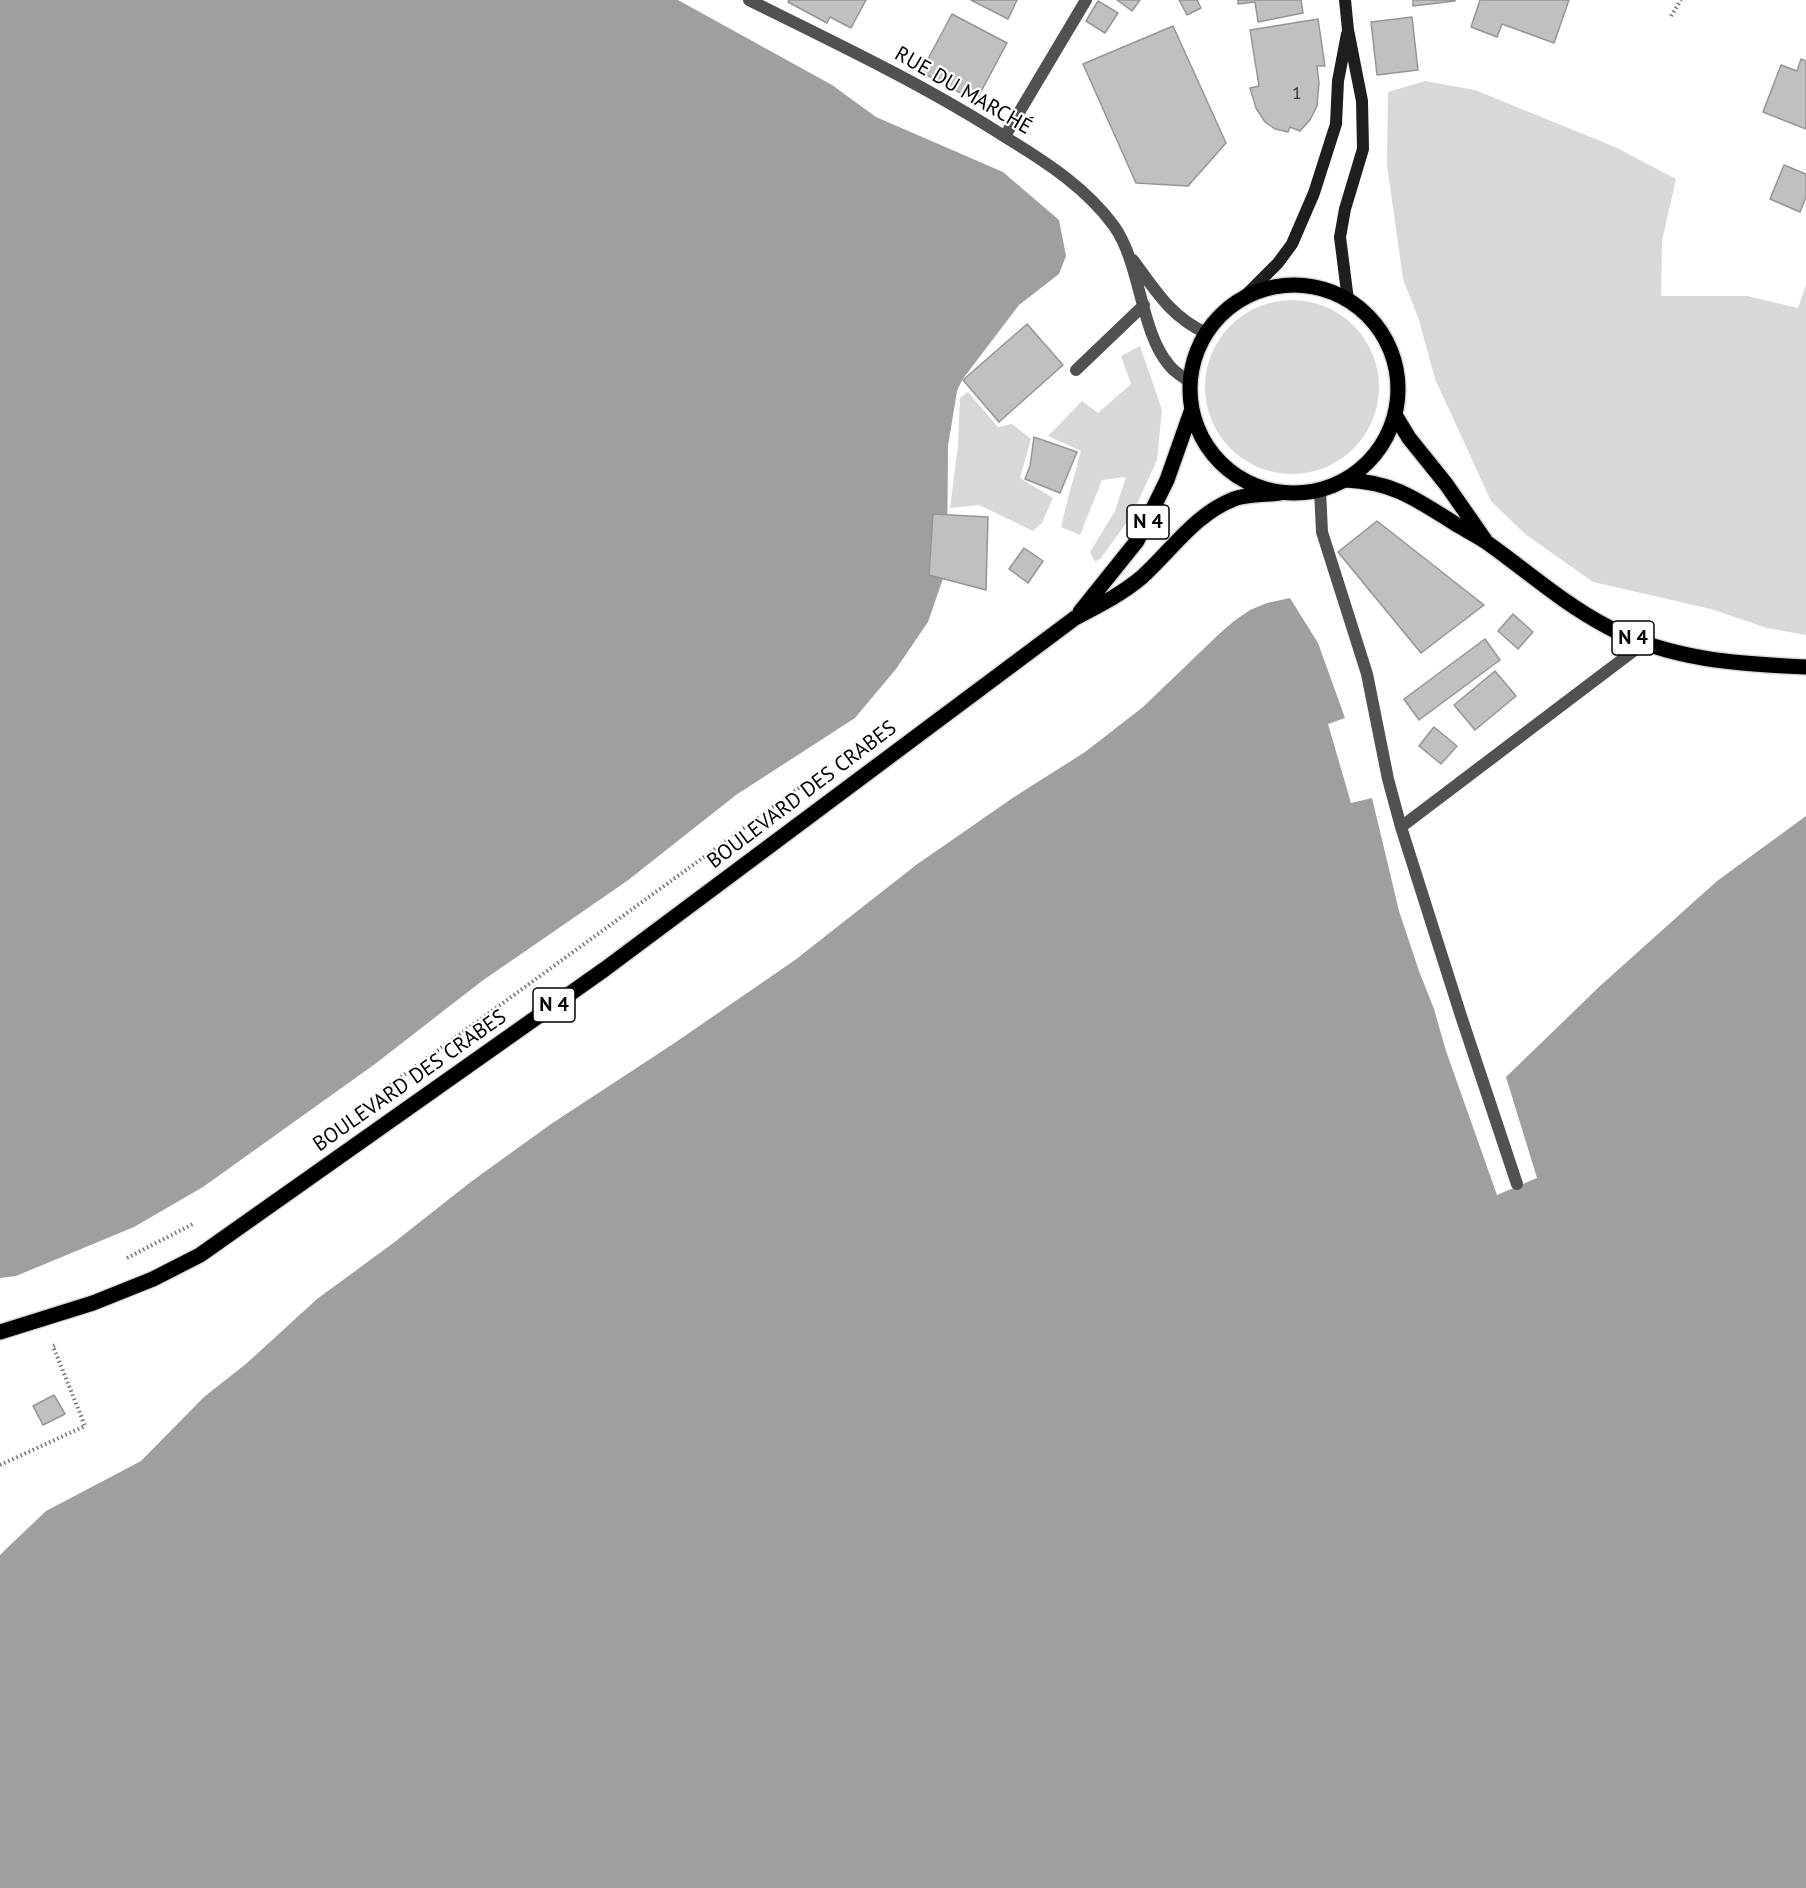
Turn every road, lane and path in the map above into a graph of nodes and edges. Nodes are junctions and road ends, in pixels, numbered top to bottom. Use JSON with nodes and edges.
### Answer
{"nodes":[{"id":1,"x":749,"y":0,"type":"edge"},
{"id":2,"x":1086,"y":0,"type":"edge"},
{"id":3,"x":1345,"y":0,"type":"edge"},
{"id":4,"x":1681,"y":0,"type":"edge"},
{"id":5,"x":1671,"y":16,"type":"dead end"},
{"id":6,"x":1348,"y":30,"type":"junction"},
{"id":7,"x":1005,"y":136,"type":"junction"},
{"id":8,"x":1127,"y":252,"type":"junction"},
{"id":9,"x":1243,"y":298,"type":"junction"},
{"id":10,"x":1348,"y":300,"type":"junction"},
{"id":11,"x":1144,"y":305,"type":"junction"},
{"id":12,"x":1206,"y":333,"type":"junction"},
{"id":13,"x":1076,"y":370,"type":"dead end"},
{"id":14,"x":1190,"y":382,"type":"junction"},
{"id":15,"x":1192,"y":409,"type":"junction"},
{"id":16,"x":1395,"y":415,"type":"junction"},
{"id":17,"x":1346,"y":480,"type":"junction"},
{"id":18,"x":1320,"y":490,"type":"junction"},
{"id":19,"x":1280,"y":493,"type":"junction"},
{"id":20,"x":1487,"y":542,"type":"junction"},
{"id":21,"x":1075,"y":618,"type":"junction"},
{"id":22,"x":1644,"y":643,"type":"junction"},
{"id":23,"x":1806,"y":668,"type":"edge"},
{"id":24,"x":799,"y":788,"type":"dead end"},
{"id":25,"x":1401,"y":827,"type":"junction"},
{"id":26,"x":387,"y":1087,"type":"dead end"},
{"id":27,"x":1517,"y":1184,"type":"dead end"},
{"id":28,"x":198,"y":1222,"type":"dead end"},
{"id":29,"x":122,"y":1260,"type":"dead end"},
{"id":30,"x":0,"y":1332,"type":"edge"},
{"id":31,"x":63,"y":1341,"type":"dead end"},
{"id":32,"x":0,"y":1465,"type":"edge"}],
"edges":[{"from":1,"to":7,"type":"street","name":"RUE DU MARCHÉ"},
{"from":2,"to":7,"type":"street"},
{"from":3,"to":6,"type":"main road"},
{"from":4,"to":5,"type":"path"},
{"from":6,"to":9,"type":"main road"},
{"from":6,"to":10,"type":"main road"},
{"from":7,"to":8,"type":"street","name":"RUE DU MARCHÉ"},
{"from":8,"to":11,"type":"street","name":"RUE DU MARCHÉ"},
{"from":8,"to":12,"type":"street","name":"RUE DU MARCHÉ"},
{"from":9,"to":10,"type":"main road"},
{"from":9,"to":12,"type":"main road"},
{"from":10,"to":16,"type":"main road"},
{"from":11,"to":13,"type":"street"},
{"from":11,"to":14,"type":"street","name":"RUE DU MARCHÉ"},
{"from":12,"to":14,"type":"main road"},
{"from":14,"to":15,"type":"main road"},
{"from":15,"to":19,"type":"main road"},
{"from":15,"to":21,"type":"main road","name":"BOULEVARD DES CRABES","number":"N 4"},
{"from":16,"to":17,"type":"main road"},
{"from":16,"to":20,"type":"main road","number":"N 4"},
{"from":17,"to":18,"type":"main road"},
{"from":17,"to":20,"type":"main road","number":"N 4"},
{"from":18,"to":19,"type":"main road"},
{"from":18,"to":25,"type":"street"},
{"from":19,"to":21,"type":"main road","name":"BOULEVARD DES CRABES","number":"N 4"},
{"from":20,"to":22,"type":"main road","number":"N 4"},
{"from":21,"to":30,"type":"main road","name":"BOULEVARD DES CRABES","number":"N 4"},
{"from":22,"to":23,"type":"main road","number":"N 4"},
{"from":22,"to":25,"type":"street"},
{"from":24,"to":26,"type":"path"},
{"from":25,"to":27,"type":"street"},
{"from":28,"to":29,"type":"path"},
{"from":31,"to":32,"type":"path"}]}
